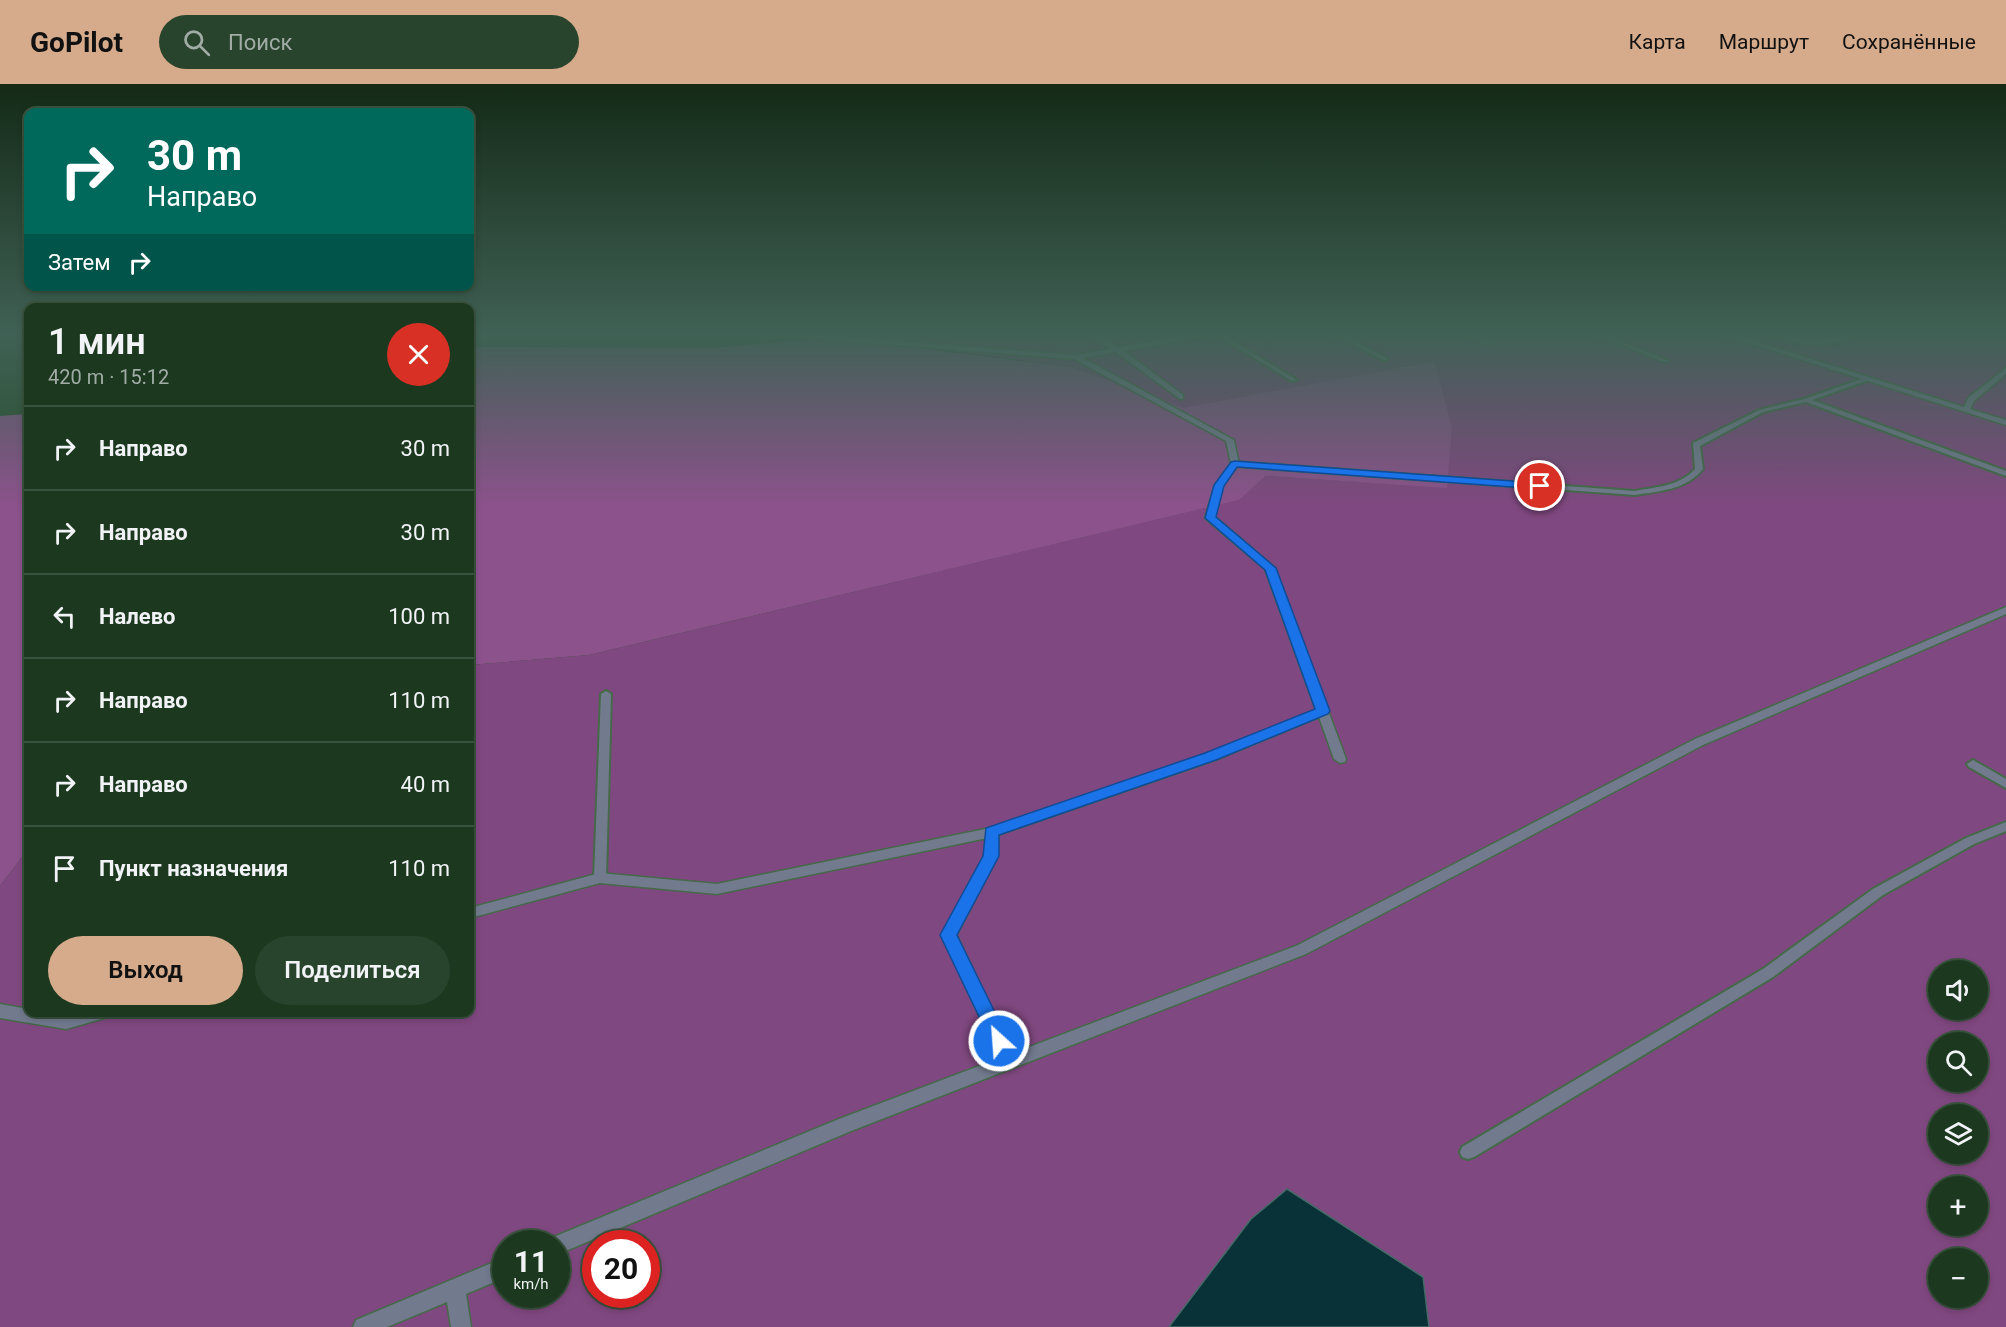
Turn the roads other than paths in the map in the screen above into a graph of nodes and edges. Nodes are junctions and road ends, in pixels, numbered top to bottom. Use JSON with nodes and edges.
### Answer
{"nodes":[{"id":1,"x":1139,"y":391,"type":"edge"},
{"id":2,"x":1172,"y":391,"type":"edge"},
{"id":3,"x":1833,"y":391,"type":"edge"},
{"id":4,"x":1906,"y":391,"type":"edge"},
{"id":5,"x":1981,"y":391,"type":"edge"},
{"id":6,"x":1180,"y":397,"type":"dead end"},
{"id":7,"x":1806,"y":400,"type":"junction"},
{"id":8,"x":1966,"y":410,"type":"junction"},
{"id":9,"x":2006,"y":423,"type":"edge"},
{"id":10,"x":1235,"y":464,"type":"junction"},
{"id":11,"x":2006,"y":474,"type":"edge"},
{"id":12,"x":2006,"y":610,"type":"edge"},
{"id":13,"x":606,"y":694,"type":"dead end"},
{"id":14,"x":1323,"y":711,"type":"junction"},
{"id":15,"x":1340,"y":759,"type":"dead end"},
{"id":16,"x":1973,"y":764,"type":"dead end"},
{"id":17,"x":2006,"y":784,"type":"edge"},
{"id":18,"x":2006,"y":826,"type":"edge"},
{"id":19,"x":992,"y":832,"type":"junction"},
{"id":20,"x":600,"y":878,"type":"junction"},
{"id":21,"x":474,"y":912,"type":"edge"},
{"id":22,"x":0,"y":1011,"type":"edge"},
{"id":23,"x":24,"y":1015,"type":"edge"},
{"id":24,"x":36,"y":1017,"type":"edge"},
{"id":25,"x":84,"y":1017,"type":"edge"},
{"id":26,"x":1009,"y":1062,"type":"junction"},
{"id":27,"x":1468,"y":1152,"type":"dead end"},
{"id":28,"x":570,"y":1240,"type":"edge"},
{"id":29,"x":492,"y":1273,"type":"edge"},
{"id":30,"x":455,"y":1288,"type":"junction"},
{"id":31,"x":363,"y":1327,"type":"edge"},
{"id":32,"x":461,"y":1327,"type":"edge"}],
"edges":[{"from":1,"to":10,"type":"street"},
{"from":2,"to":6,"type":"street"},
{"from":3,"to":7,"type":"lane"},
{"from":4,"to":8,"type":"street"},
{"from":5,"to":8,"type":"street"},
{"from":7,"to":10,"type":"lane"},
{"from":7,"to":11,"type":"lane"},
{"from":8,"to":9,"type":"street"},
{"from":10,"to":14,"type":"street"},
{"from":12,"to":26,"type":"street"},
{"from":13,"to":20,"type":"lane"},
{"from":14,"to":15,"type":"street"},
{"from":14,"to":19,"type":"street"},
{"from":16,"to":17,"type":"lane"},
{"from":18,"to":27,"type":"lane"},
{"from":19,"to":20,"type":"street"},
{"from":19,"to":26,"type":"lane"},
{"from":20,"to":21,"type":"street"},
{"from":22,"to":23,"type":"street"},
{"from":24,"to":25,"type":"street"},
{"from":26,"to":28,"type":"street"},
{"from":29,"to":30,"type":"street"},
{"from":30,"to":31,"type":"street"},
{"from":30,"to":32,"type":"street"}]}
